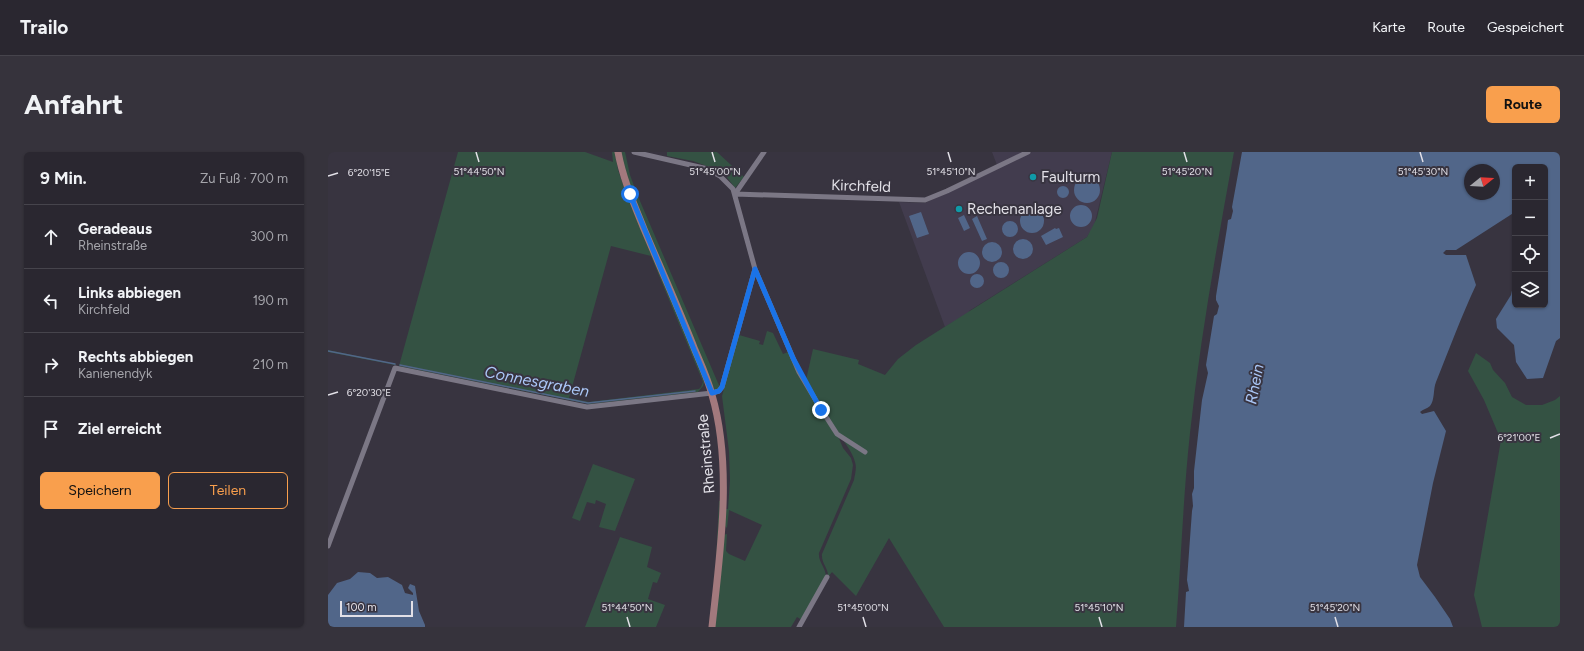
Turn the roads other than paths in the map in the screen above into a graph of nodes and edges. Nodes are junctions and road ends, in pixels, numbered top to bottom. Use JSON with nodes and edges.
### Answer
{"nodes":[{"id":1,"x":618,"y":152,"type":"edge"},
{"id":2,"x":634,"y":152,"type":"edge"},
{"id":3,"x":764,"y":152,"type":"edge"},
{"id":4,"x":1028,"y":152,"type":"edge"},
{"id":5,"x":735,"y":194,"type":"junction"},
{"id":6,"x":755,"y":269,"type":"junction"},
{"id":7,"x":712,"y":393,"type":"junction"},
{"id":8,"x":866,"y":452,"type":"dead end"},
{"id":9,"x":328,"y":546,"type":"edge"},
{"id":10,"x":827,"y":577,"type":"dead end"},
{"id":11,"x":712,"y":627,"type":"edge"},
{"id":12,"x":799,"y":627,"type":"edge"}],
"edges":[{"from":1,"to":7,"type":"main road","name":"Rheinstraße"},
{"from":2,"to":5,"type":"street"},
{"from":3,"to":5,"type":"street"},
{"from":4,"to":5,"type":"street","name":"Kirchfeld"},
{"from":5,"to":6,"type":"street"},
{"from":6,"to":7,"type":"street"},
{"from":6,"to":8,"type":"street"},
{"from":7,"to":9,"type":"street"},
{"from":7,"to":11,"type":"main road","name":"Rheinstraße"},
{"from":10,"to":12,"type":"street"}]}
